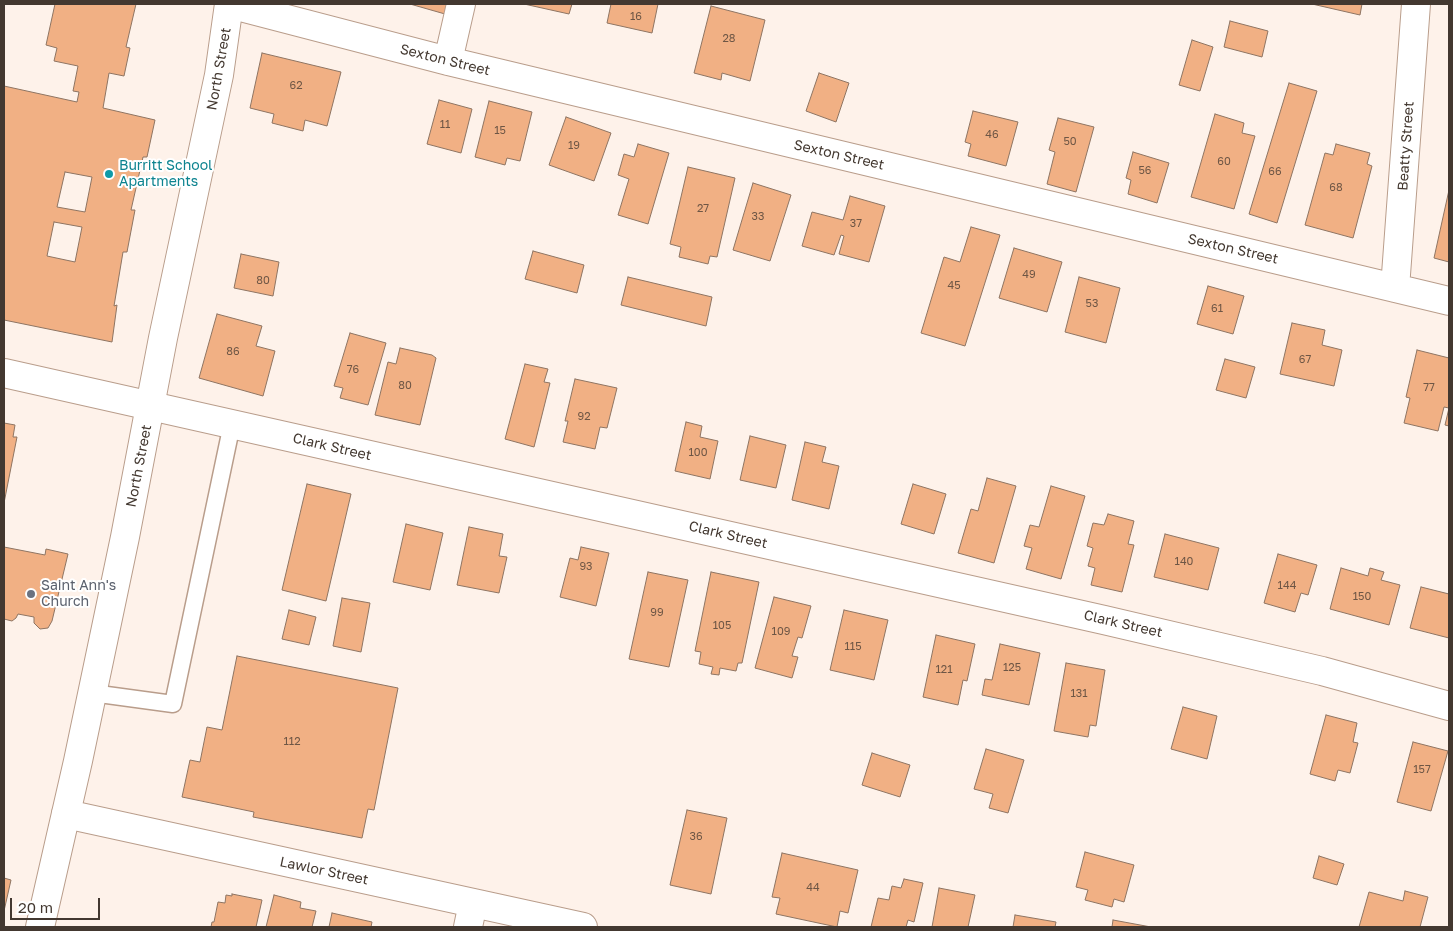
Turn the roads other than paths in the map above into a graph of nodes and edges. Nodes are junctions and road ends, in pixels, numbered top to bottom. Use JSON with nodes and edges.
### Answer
{"nodes":[{"id":1,"x":229,"y":4,"type":"edge"},
{"id":2,"x":461,"y":4,"type":"edge"},
{"id":3,"x":1416,"y":4,"type":"edge"},
{"id":4,"x":448,"y":61,"type":"junction"},
{"id":5,"x":1395,"y":288,"type":"junction"},
{"id":6,"x":1449,"y":301,"type":"edge"},
{"id":7,"x":4,"y":373,"type":"edge"},
{"id":8,"x":150,"y":406,"type":"junction"},
{"id":9,"x":232,"y":424,"type":"junction"},
{"id":10,"x":92,"y":693,"type":"junction"},
{"id":11,"x":1449,"y":706,"type":"edge"},
{"id":12,"x":66,"y":814,"type":"junction"},
{"id":13,"x":470,"y":915,"type":"edge"},
{"id":14,"x":40,"y":927,"type":"edge"},
{"id":15,"x":583,"y":927,"type":"edge"}],
"edges":[{"from":1,"to":4,"type":"street","name":"Sexton Street"},
{"from":1,"to":8,"type":"street","name":"North Street"},
{"from":2,"to":4,"type":"street"},
{"from":3,"to":5,"type":"street","name":"Beatty Street"},
{"from":4,"to":5,"type":"street","name":"Sexton Street"},
{"from":5,"to":6,"type":"street","name":"Sexton Street"},
{"from":7,"to":8,"type":"street","name":"Clark Street"},
{"from":8,"to":9,"type":"street","name":"Clark Street"},
{"from":8,"to":10,"type":"street","name":"North Street"},
{"from":9,"to":10,"type":"lane"},
{"from":9,"to":11,"type":"street","name":"Clark Street"},
{"from":10,"to":12,"type":"street","name":"North Street"},
{"from":12,"to":13,"type":"street","name":"Lawlor Street"},
{"from":12,"to":14,"type":"street","name":"North Street"},
{"from":13,"to":15,"type":"street","name":"Lawlor Street"}]}
